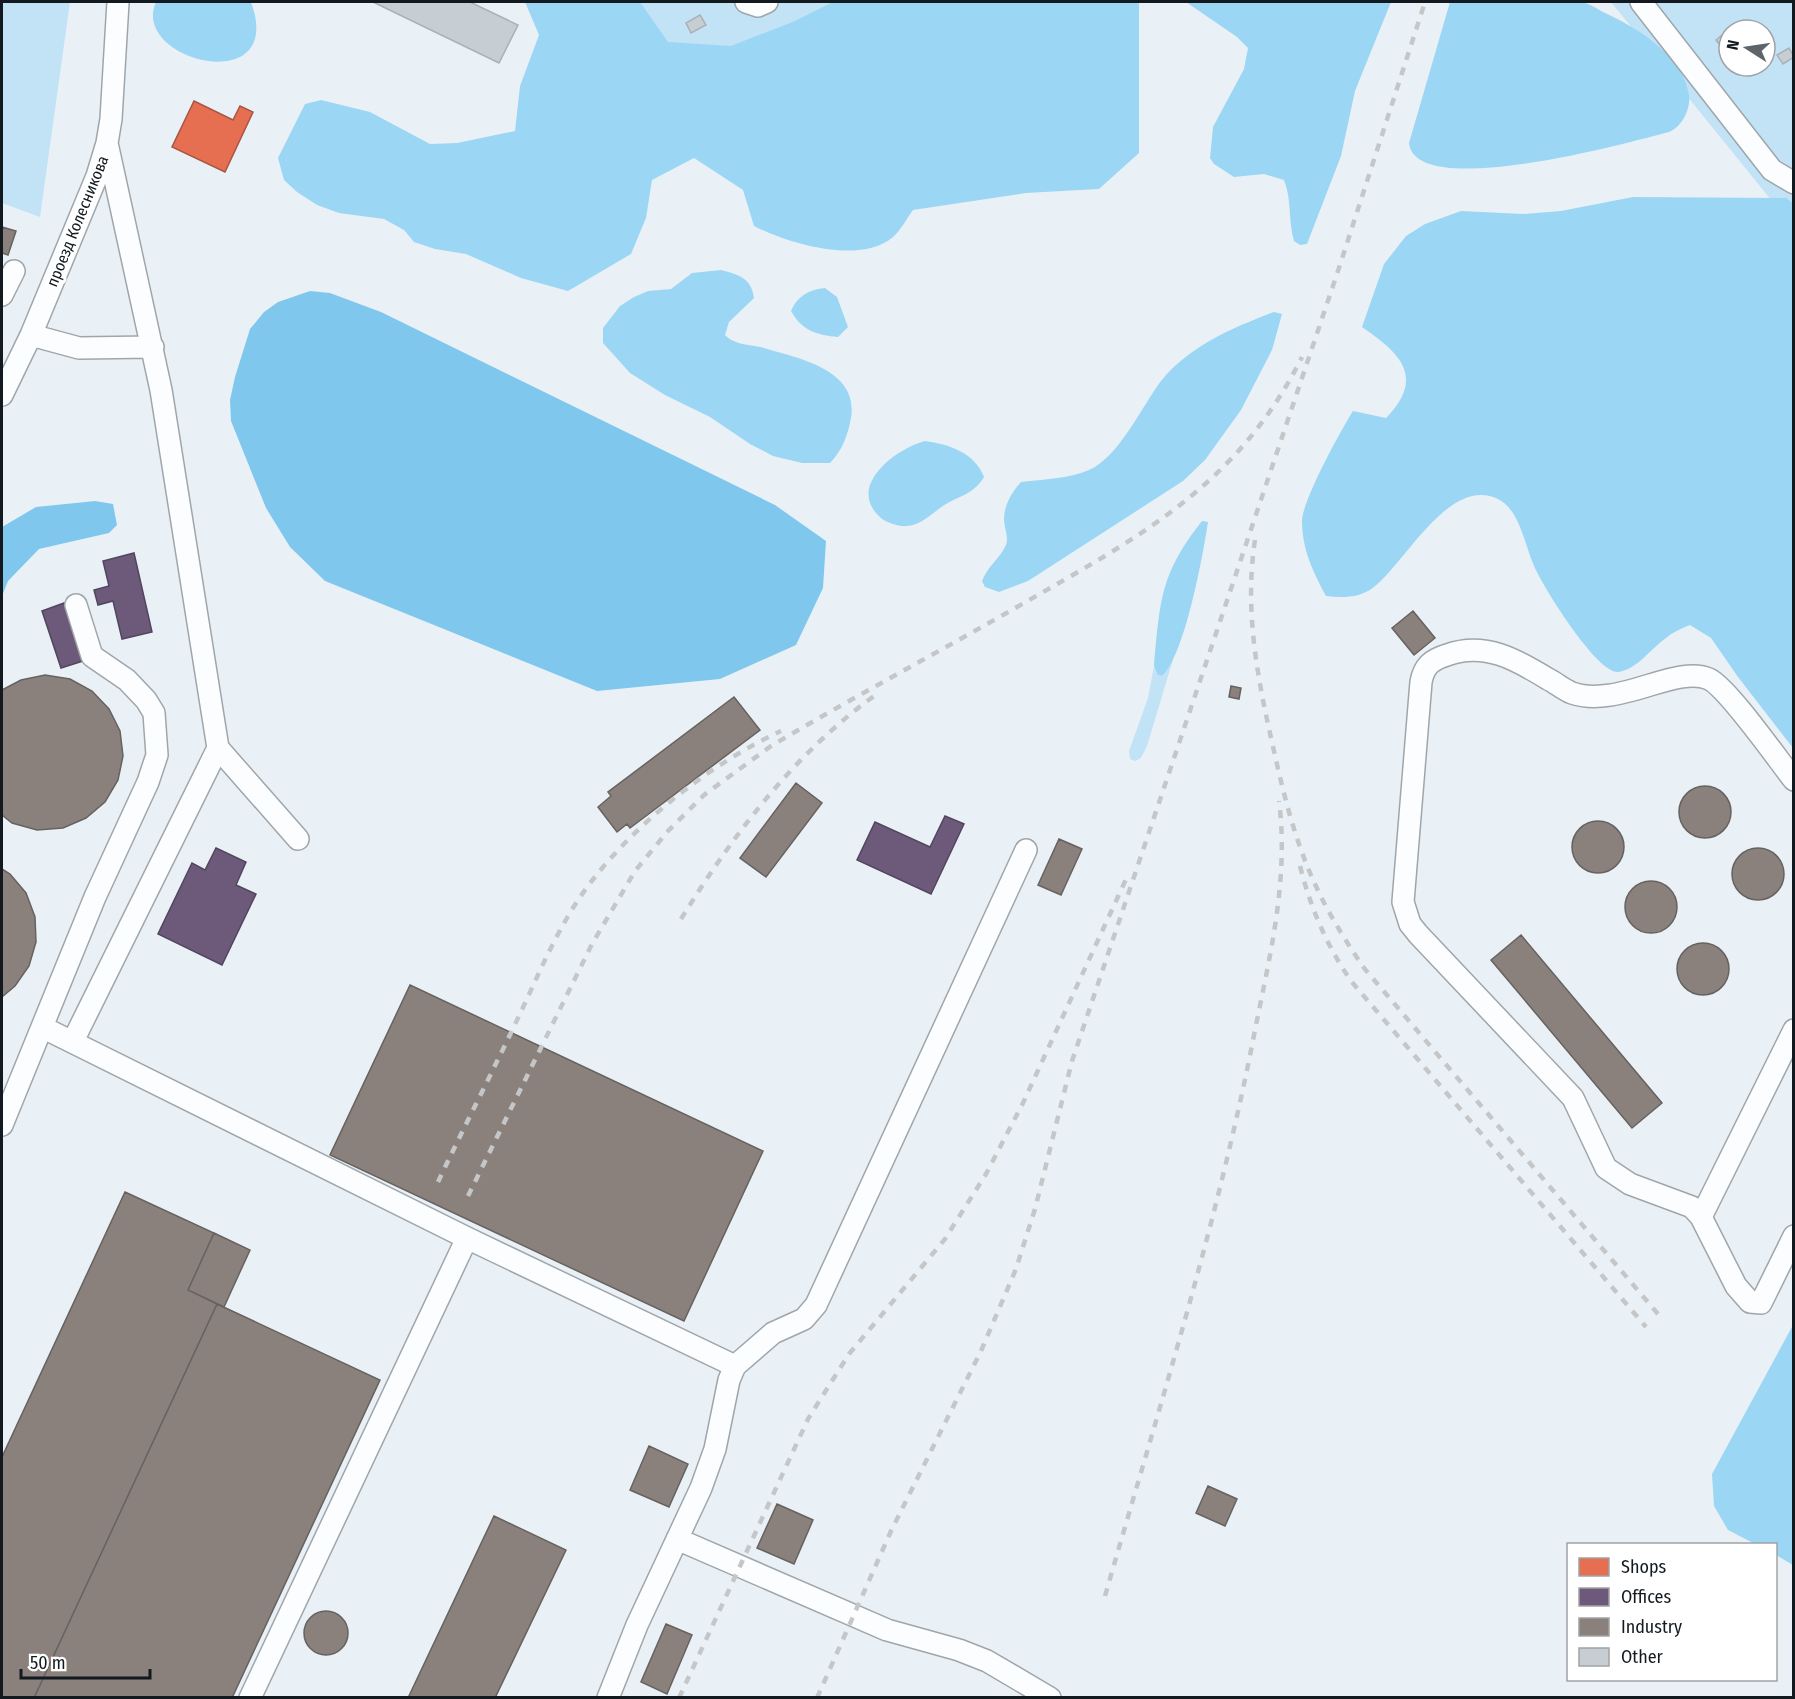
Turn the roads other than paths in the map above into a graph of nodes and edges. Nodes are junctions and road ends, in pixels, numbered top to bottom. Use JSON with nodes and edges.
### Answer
{"nodes":[{"id":1,"x":118,"y":2,"type":"edge"},
{"id":2,"x":746,"y":2,"type":"edge"},
{"id":3,"x":767,"y":2,"type":"edge"},
{"id":4,"x":1641,"y":2,"type":"edge"},
{"id":5,"x":107,"y":143,"type":"junction"},
{"id":6,"x":1794,"y":183,"type":"edge"},
{"id":7,"x":2,"y":272,"type":"edge"},
{"id":8,"x":2,"y":295,"type":"edge"},
{"id":9,"x":31,"y":335,"type":"junction"},
{"id":10,"x":153,"y":347,"type":"junction"},
{"id":11,"x":9,"y":364,"type":"edge"},
{"id":12,"x":2,"y":394,"type":"edge"},
{"id":13,"x":76,"y":605,"type":"dead end"},
{"id":14,"x":218,"y":748,"type":"junction"},
{"id":15,"x":1794,"y":780,"type":"edge"},
{"id":16,"x":298,"y":838,"type":"dead end"},
{"id":17,"x":1026,"y":850,"type":"dead end"},
{"id":18,"x":42,"y":1027,"type":"junction"},
{"id":19,"x":1794,"y":1030,"type":"edge"},
{"id":20,"x":73,"y":1041,"type":"junction"},
{"id":21,"x":2,"y":1125,"type":"edge"},
{"id":22,"x":1701,"y":1217,"type":"junction"},
{"id":23,"x":1794,"y":1236,"type":"edge"},
{"id":24,"x":467,"y":1238,"type":"junction"},
{"id":25,"x":735,"y":1366,"type":"junction"},
{"id":26,"x":677,"y":1539,"type":"junction"},
{"id":27,"x":250,"y":1698,"type":"edge"},
{"id":28,"x":608,"y":1698,"type":"edge"},
{"id":29,"x":1050,"y":1698,"type":"edge"}],
"edges":[{"from":1,"to":5,"type":"street","name":"проезд Колесникова"},
{"from":2,"to":3,"type":"street"},
{"from":4,"to":6,"type":"street"},
{"from":5,"to":9,"type":"street","name":"проезд Колесникова"},
{"from":5,"to":10,"type":"street"},
{"from":7,"to":8,"type":"street"},
{"from":9,"to":10,"type":"street"},
{"from":9,"to":11,"type":"street","name":"проезд Колесникова"},
{"from":10,"to":14,"type":"street"},
{"from":11,"to":12,"type":"street","name":"проезд Колесникова"},
{"from":13,"to":18,"type":"street"},
{"from":14,"to":16,"type":"street"},
{"from":14,"to":20,"type":"street"},
{"from":15,"to":22,"type":"street"},
{"from":17,"to":25,"type":"street"},
{"from":18,"to":20,"type":"street"},
{"from":18,"to":21,"type":"street"},
{"from":19,"to":22,"type":"street"},
{"from":20,"to":24,"type":"street"},
{"from":22,"to":23,"type":"street"},
{"from":24,"to":25,"type":"street"},
{"from":24,"to":27,"type":"street"},
{"from":25,"to":26,"type":"street"},
{"from":26,"to":28,"type":"street"},
{"from":26,"to":29,"type":"street"}]}
